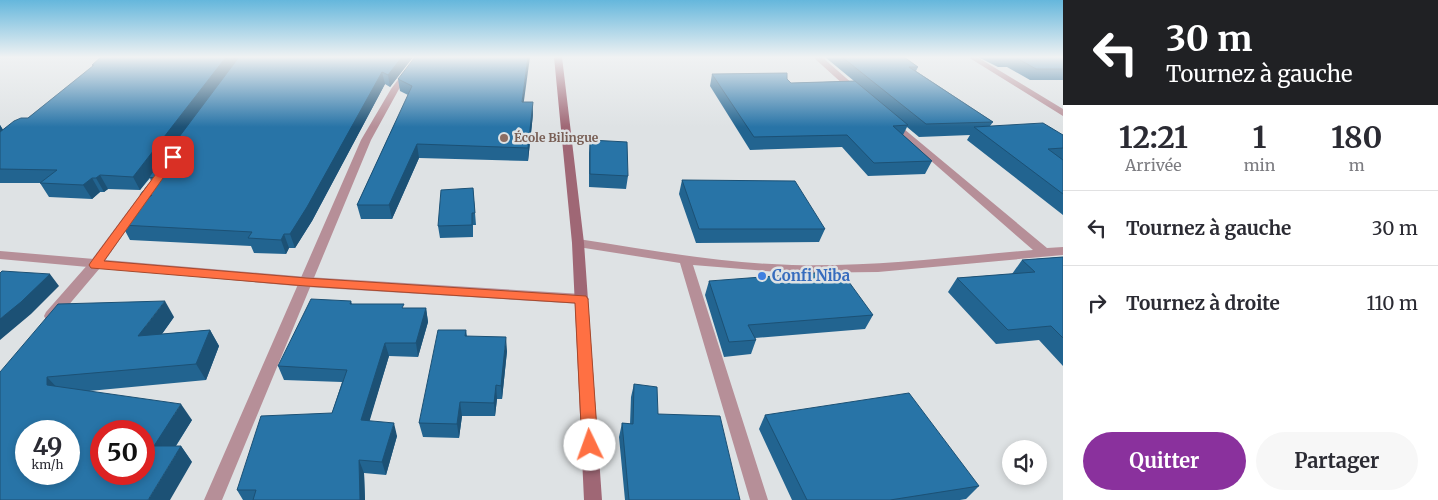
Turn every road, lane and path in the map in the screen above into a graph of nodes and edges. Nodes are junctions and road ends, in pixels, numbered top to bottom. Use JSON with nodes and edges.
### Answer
{"nodes":[{"id":1,"x":402,"y":80,"type":"edge"},
{"id":2,"x":561,"y":80,"type":"edge"},
{"id":3,"x":844,"y":80,"type":"edge"},
{"id":4,"x":1010,"y":80,"type":"edge"},
{"id":5,"x":870,"y":103,"type":"edge"},
{"id":6,"x":1063,"y":113,"type":"edge"},
{"id":7,"x":885,"y":116,"type":"edge"},
{"id":8,"x":159,"y":177,"type":"edge"},
{"id":9,"x":578,"y":243,"type":"junction"},
{"id":10,"x":1063,"y":250,"type":"edge"},
{"id":11,"x":1044,"y":252,"type":"junction"},
{"id":12,"x":0,"y":255,"type":"edge"},
{"id":13,"x":685,"y":260,"type":"junction"},
{"id":14,"x":95,"y":265,"type":"junction"},
{"id":15,"x":306,"y":282,"type":"junction"},
{"id":16,"x":582,"y":299,"type":"junction"},
{"id":17,"x":44,"y":324,"type":"edge"},
{"id":18,"x":213,"y":500,"type":"edge"},
{"id":19,"x":593,"y":500,"type":"edge"},
{"id":20,"x":760,"y":500,"type":"edge"}],
"edges":[{"from":1,"to":15,"type":"street"},
{"from":2,"to":9,"type":"main road"},
{"from":3,"to":5,"type":"street"},
{"from":4,"to":6,"type":"street"},
{"from":7,"to":11,"type":"street"},
{"from":8,"to":14,"type":"street"},
{"from":9,"to":13,"type":"street"},
{"from":9,"to":16,"type":"main road"},
{"from":10,"to":11,"type":"street"},
{"from":11,"to":13,"type":"street"},
{"from":12,"to":14,"type":"street"},
{"from":13,"to":20,"type":"street"},
{"from":14,"to":15,"type":"street"},
{"from":14,"to":17,"type":"street"},
{"from":15,"to":16,"type":"street"},
{"from":15,"to":18,"type":"street"},
{"from":16,"to":19,"type":"main road"}]}
